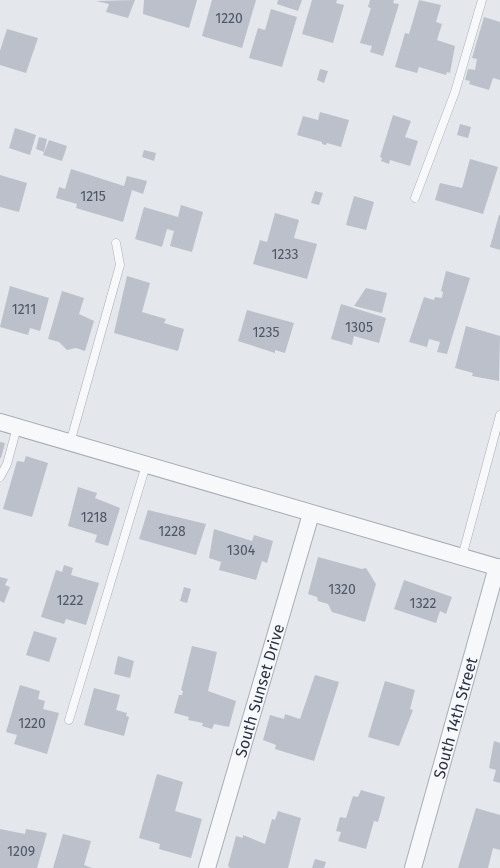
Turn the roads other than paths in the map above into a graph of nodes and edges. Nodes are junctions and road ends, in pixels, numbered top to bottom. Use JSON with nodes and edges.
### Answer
{"nodes":[{"id":1,"x":482,"y":0,"type":"edge"},
{"id":2,"x":415,"y":198,"type":"dead end"},
{"id":3,"x":116,"y":243,"type":"dead end"},
{"id":4,"x":500,"y":415,"type":"edge"},
{"id":5,"x":0,"y":422,"type":"edge"},
{"id":6,"x":17,"y":427,"type":"junction"},
{"id":7,"x":70,"y":443,"type":"junction"},
{"id":8,"x":146,"y":465,"type":"junction"},
{"id":9,"x":0,"y":477,"type":"edge"},
{"id":10,"x":311,"y":514,"type":"junction"},
{"id":11,"x":462,"y":557,"type":"junction"},
{"id":12,"x":498,"y":568,"type":"edge"},
{"id":13,"x":69,"y":720,"type":"dead end"},
{"id":14,"x":207,"y":868,"type":"edge"},
{"id":15,"x":413,"y":868,"type":"edge"}],
"edges":[{"from":1,"to":2,"type":"lane"},
{"from":3,"to":7,"type":"lane"},
{"from":4,"to":11,"type":"lane"},
{"from":5,"to":6,"type":"street"},
{"from":6,"to":7,"type":"street"},
{"from":6,"to":9,"type":"lane"},
{"from":7,"to":8,"type":"street"},
{"from":8,"to":10,"type":"street"},
{"from":8,"to":13,"type":"lane"},
{"from":10,"to":11,"type":"street"},
{"from":10,"to":14,"type":"street","name":"South Sunset Drive"},
{"from":11,"to":12,"type":"street"},
{"from":12,"to":15,"type":"street","name":"South 14th Street"}]}
